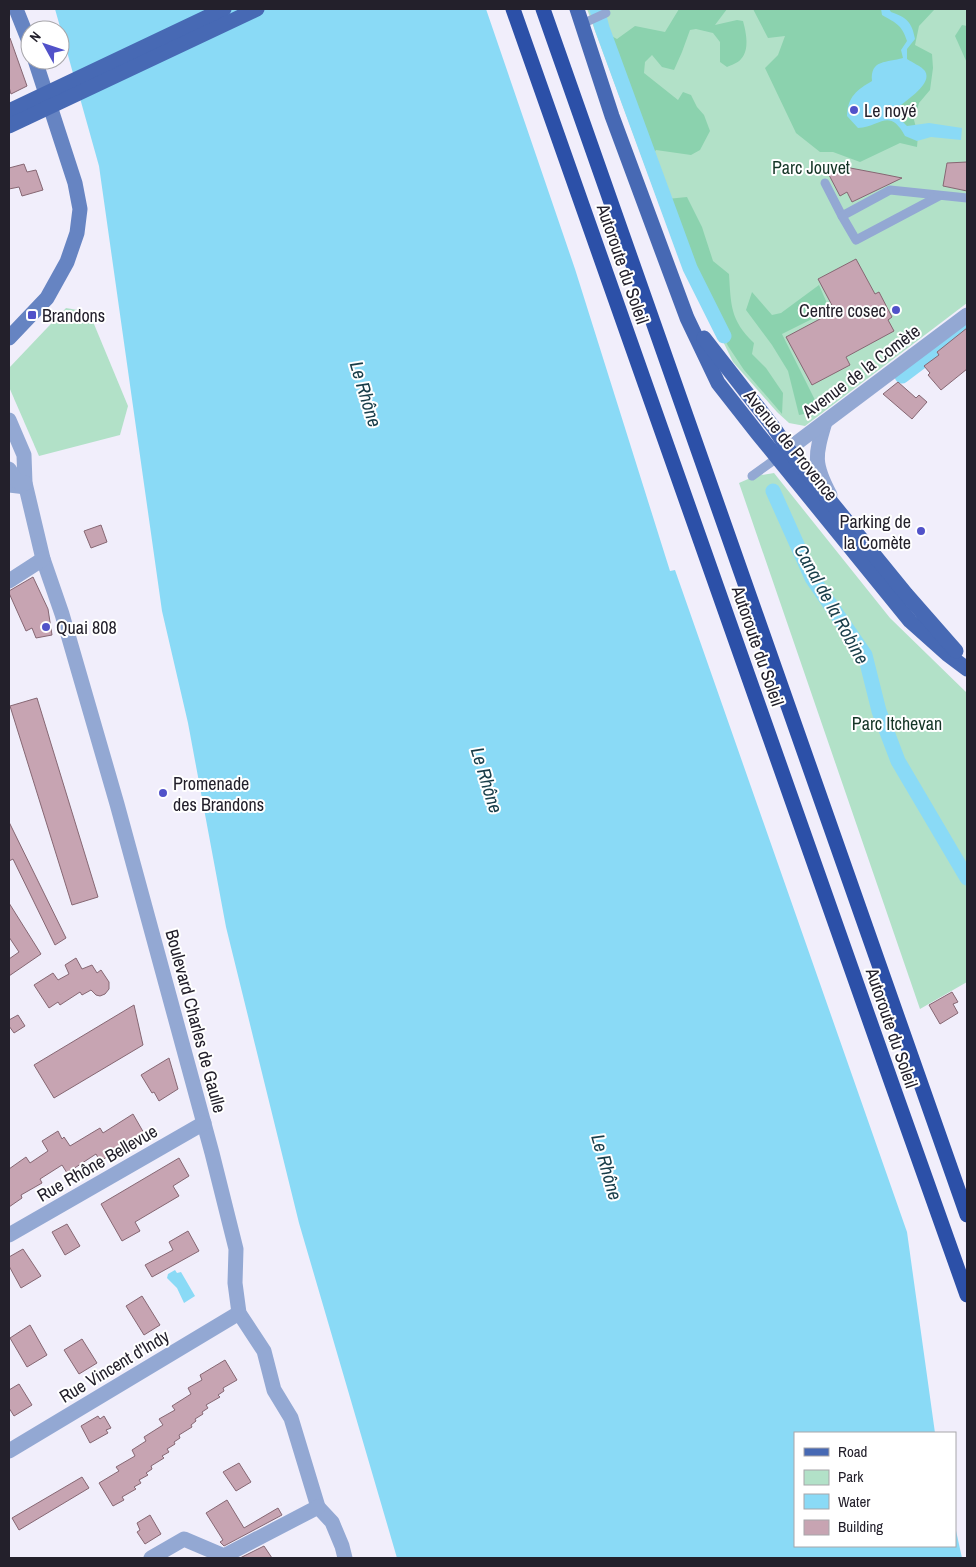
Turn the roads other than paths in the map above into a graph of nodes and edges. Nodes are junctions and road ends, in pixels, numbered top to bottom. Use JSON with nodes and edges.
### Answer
{"nodes":[{"id":1,"x":224,"y":9,"type":"edge"},
{"id":2,"x":257,"y":9,"type":"edge"},
{"id":3,"x":513,"y":9,"type":"edge"},
{"id":4,"x":543,"y":9,"type":"edge"},
{"id":5,"x":577,"y":9,"type":"edge"},
{"id":6,"x":606,"y":13,"type":"dead end"},
{"id":7,"x":582,"y":24,"type":"junction"},
{"id":8,"x":38,"y":70,"type":"edge"},
{"id":9,"x":9,"y":111,"type":"edge"},
{"id":10,"x":9,"y":126,"type":"edge"},
{"id":11,"x":825,"y":183,"type":"dead end"},
{"id":12,"x":940,"y":196,"type":"junction"},
{"id":13,"x":967,"y":198,"type":"edge"},
{"id":14,"x":842,"y":216,"type":"junction"},
{"id":15,"x":967,"y":315,"type":"edge"},
{"id":16,"x":9,"y":338,"type":"edge"},
{"id":17,"x":9,"y":420,"type":"edge"},
{"id":18,"x":825,"y":422,"type":"junction"},
{"id":19,"x":782,"y":453,"type":"junction"},
{"id":20,"x":9,"y":469,"type":"edge"},
{"id":21,"x":752,"y":476,"type":"dead end"},
{"id":22,"x":26,"y":486,"type":"junction"},
{"id":23,"x":9,"y":488,"type":"edge"},
{"id":24,"x":842,"y":516,"type":"junction"},
{"id":25,"x":43,"y":559,"type":"junction"},
{"id":26,"x":9,"y":581,"type":"edge"},
{"id":27,"x":967,"y":664,"type":"edge"},
{"id":28,"x":967,"y":669,"type":"edge"},
{"id":29,"x":204,"y":1123,"type":"junction"},
{"id":30,"x":967,"y":1215,"type":"edge"},
{"id":31,"x":9,"y":1235,"type":"edge"},
{"id":32,"x":967,"y":1295,"type":"edge"},
{"id":33,"x":239,"y":1313,"type":"junction"},
{"id":34,"x":9,"y":1451,"type":"edge"},
{"id":35,"x":318,"y":1507,"type":"junction"},
{"id":36,"x":151,"y":1558,"type":"edge"},
{"id":37,"x":345,"y":1558,"type":"edge"}],
"edges":[{"from":1,"to":9,"type":"main road","bridge":true},
{"from":2,"to":10,"type":"main road","bridge":true},
{"from":3,"to":32,"type":"highway","name":"Autoroute du Soleil"},
{"from":4,"to":30,"type":"highway","name":"Autoroute du Soleil"},
{"from":5,"to":7,"type":"main road","name":"Avenue de Provence"},
{"from":6,"to":7,"type":"lane"},
{"from":7,"to":19,"type":"main road","name":"Avenue de Provence"},
{"from":8,"to":16,"type":"street"},
{"from":11,"to":14,"type":"lane"},
{"from":12,"to":13,"type":"lane"},
{"from":12,"to":14,"type":"lane"},
{"from":12,"to":14,"type":"lane"},
{"from":15,"to":18,"type":"street","name":"Avenue de la Comète"},
{"from":17,"to":22,"type":"street","name":"Boulevard Charles de Gaulle"},
{"from":18,"to":19,"type":"street","name":"Avenue de la Comète"},
{"from":18,"to":24,"type":"street","name":"Avenue de Provence"},
{"from":19,"to":21,"type":"lane"},
{"from":19,"to":24,"type":"main road","name":"Avenue de Provence"},
{"from":19,"to":28,"type":"main road","name":"Avenue de Provence"},
{"from":20,"to":22,"type":"street"},
{"from":22,"to":23,"type":"lane"},
{"from":22,"to":25,"type":"street","name":"Boulevard Charles de Gaulle"},
{"from":24,"to":27,"type":"main road","name":"Avenue de Provence"},
{"from":25,"to":26,"type":"street"},
{"from":25,"to":29,"type":"street","name":"Boulevard Charles de Gaulle"},
{"from":29,"to":31,"type":"street","name":"Rue Rhône Bellevue"},
{"from":29,"to":33,"type":"street","name":"Boulevard Charles de Gaulle"},
{"from":33,"to":34,"type":"street","name":"Rue Vincent d'Indy"},
{"from":33,"to":35,"type":"street","name":"Boulevard Charles de Gaulle"},
{"from":35,"to":36,"type":"street"},
{"from":35,"to":37,"type":"street","name":"Boulevard Charles de Gaulle"}]}
